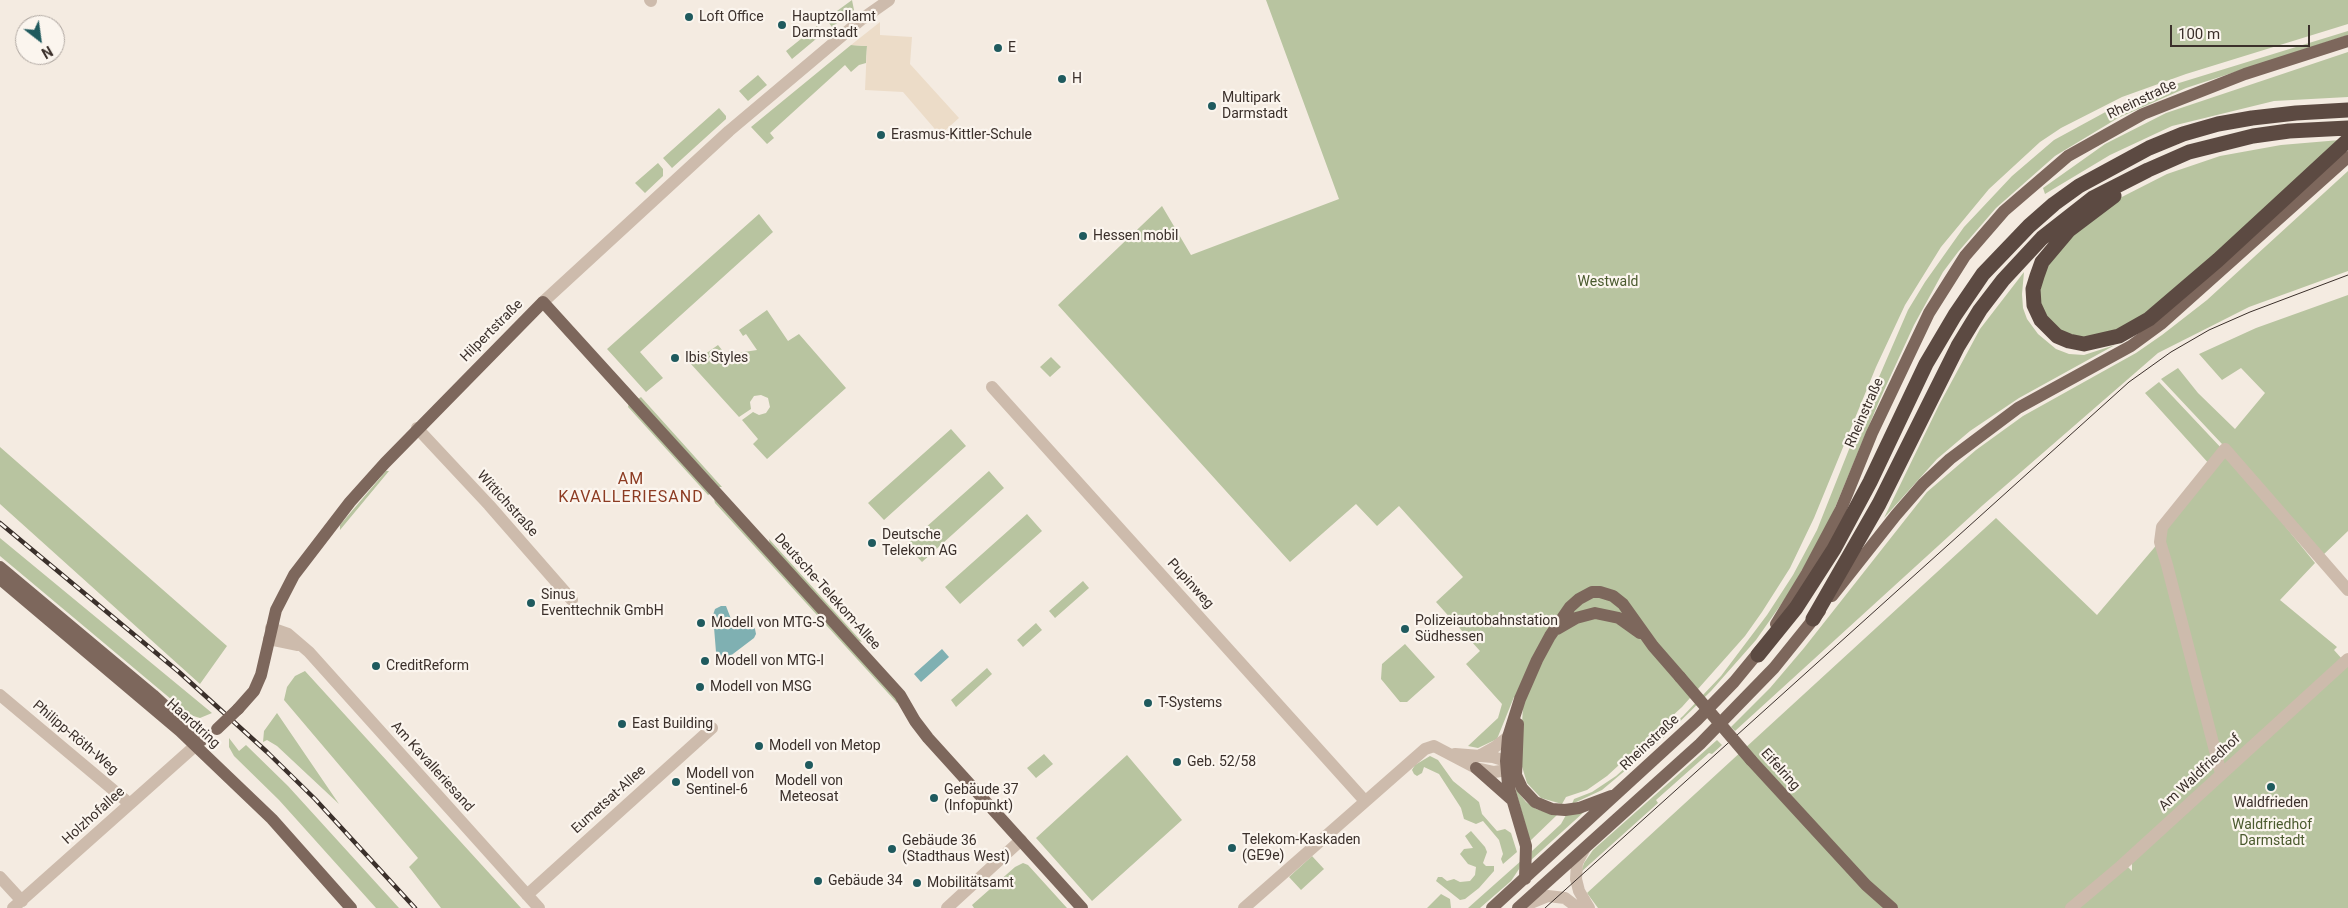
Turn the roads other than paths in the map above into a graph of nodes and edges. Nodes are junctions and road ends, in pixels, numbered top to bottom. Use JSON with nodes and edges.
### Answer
{"nodes":[{"id":1,"x":888,"y":0,"type":"edge"},
{"id":2,"x":2348,"y":41,"type":"edge"},
{"id":3,"x":2348,"y":110,"type":"edge"},
{"id":4,"x":2348,"y":128,"type":"edge"},
{"id":5,"x":2348,"y":140,"type":"edge"},
{"id":6,"x":2189,"y":152,"type":"junction"},
{"id":7,"x":2348,"y":158,"type":"edge"},
{"id":8,"x":543,"y":302,"type":"junction"},
{"id":9,"x":992,"y":387,"type":"dead end"},
{"id":10,"x":417,"y":428,"type":"junction"},
{"id":11,"x":0,"y":567,"type":"edge"},
{"id":12,"x":0,"y":579,"type":"edge"},
{"id":13,"x":2348,"y":590,"type":"edge"},
{"id":14,"x":572,"y":600,"type":"dead end"},
{"id":15,"x":1813,"y":619,"type":"junction"},
{"id":16,"x":270,"y":633,"type":"junction"},
{"id":17,"x":1550,"y":636,"type":"junction"},
{"id":18,"x":1653,"y":646,"type":"junction"},
{"id":19,"x":1758,"y":655,"type":"junction"},
{"id":20,"x":2348,"y":659,"type":"edge"},
{"id":21,"x":1520,"y":699,"type":"junction"},
{"id":22,"x":3,"y":702,"type":"edge"},
{"id":23,"x":712,"y":728,"type":"dead end"},
{"id":24,"x":1508,"y":737,"type":"junction"},
{"id":25,"x":199,"y":743,"type":"junction"},
{"id":26,"x":1477,"y":762,"type":"junction"},
{"id":27,"x":1509,"y":766,"type":"junction"},
{"id":28,"x":2221,"y":774,"type":"junction"},
{"id":29,"x":1620,"y":792,"type":"junction"},
{"id":30,"x":1512,"y":800,"type":"junction"},
{"id":31,"x":1365,"y":801,"type":"junction"},
{"id":32,"x":130,"y":804,"type":"junction"},
{"id":33,"x":1021,"y":840,"type":"junction"},
{"id":34,"x":1586,"y":846,"type":"junction"},
{"id":35,"x":0,"y":877,"type":"edge"},
{"id":36,"x":1525,"y":879,"type":"junction"},
{"id":37,"x":527,"y":895,"type":"junction"},
{"id":38,"x":17,"y":904,"type":"edge"},
{"id":39,"x":351,"y":908,"type":"edge"},
{"id":40,"x":539,"y":908,"type":"edge"},
{"id":41,"x":947,"y":908,"type":"edge"},
{"id":42,"x":1082,"y":908,"type":"edge"},
{"id":43,"x":1244,"y":908,"type":"edge"},
{"id":44,"x":1492,"y":908,"type":"edge"},
{"id":45,"x":1518,"y":908,"type":"edge"},
{"id":46,"x":1578,"y":908,"type":"edge"},
{"id":47,"x":1589,"y":908,"type":"edge"},
{"id":48,"x":1892,"y":908,"type":"edge"},
{"id":49,"x":2071,"y":908,"type":"edge"}],
"edges":[{"from":1,"to":8,"type":"street","name":"Hilpertstraße"},
{"from":2,"to":19,"type":"main road","name":"Rheinstraße"},
{"from":3,"to":19,"type":"highway"},
{"from":4,"to":6,"type":"highway"},
{"from":5,"to":6,"type":"highway"},
{"from":6,"to":15,"type":"highway"},
{"from":7,"to":15,"type":"main road"},
{"from":8,"to":10,"type":"main road","name":"Hilpertstraße"},
{"from":8,"to":33,"type":"main road","name":"Deutsche-Telekom-Allee"},
{"from":9,"to":31,"type":"street","name":"Pupinweg"},
{"from":10,"to":14,"type":"street","name":"Wittichstraße"},
{"from":10,"to":16,"type":"main road","name":"Hilpertstraße"},
{"from":11,"to":25,"type":"main road","name":"Haardtring"},
{"from":12,"to":25,"type":"main road","name":"Haardtring"},
{"from":13,"to":28,"type":"street"},
{"from":15,"to":34,"type":"main road"},
{"from":16,"to":25,"type":"main road","name":"Hilpertstraße","bridge":true},
{"from":16,"to":37,"type":"street","name":"Am Kavalleriesand"},
{"from":17,"to":18,"type":"main road","name":"Eifelring"},
{"from":17,"to":18,"type":"main road","name":"Eifelring"},
{"from":17,"to":21,"type":"main road","name":"Eifelring"},
{"from":18,"to":48,"type":"main road","name":"Eifelring","bridge":true},
{"from":19,"to":29,"type":"main road","name":"Rheinstraße"},
{"from":20,"to":28,"type":"street","name":"Am Waldfriedhof"},
{"from":21,"to":24,"type":"main road","name":"Eifelring"},
{"from":21,"to":27,"type":"main road","name":"Eifelring"},
{"from":22,"to":32,"type":"street","name":"Philipp-Röth-Weg"},
{"from":23,"to":37,"type":"street","name":"Eumetsat-Allee"},
{"from":24,"to":26,"type":"street"},
{"from":24,"to":27,"type":"main road","name":"Eifelring"},
{"from":25,"to":32,"type":"street","name":"Holzhofallee"},
{"from":25,"to":39,"type":"main road","name":"Haardtring"},
{"from":26,"to":27,"type":"street"},
{"from":26,"to":30,"type":"main road"},
{"from":26,"to":31,"type":"street"},
{"from":27,"to":29,"type":"main road"},
{"from":27,"to":30,"type":"main road"},
{"from":28,"to":49,"type":"street","name":"Am Waldfriedhof"},
{"from":29,"to":36,"type":"main road","name":"Rheinstraße"},
{"from":30,"to":36,"type":"main road"},
{"from":31,"to":43,"type":"street"},
{"from":32,"to":38,"type":"street","name":"Holzhofallee"},
{"from":33,"to":41,"type":"street"},
{"from":33,"to":42,"type":"main road","name":"Deutsche-Telekom-Allee"},
{"from":34,"to":45,"type":"main road"},
{"from":34,"to":47,"type":"street"},
{"from":35,"to":38,"type":"street"},
{"from":36,"to":44,"type":"main road","name":"Rheinstraße"},
{"from":37,"to":40,"type":"street","name":"Am Kavalleriesand"},
{"from":45,"to":46,"type":"street"}]}
